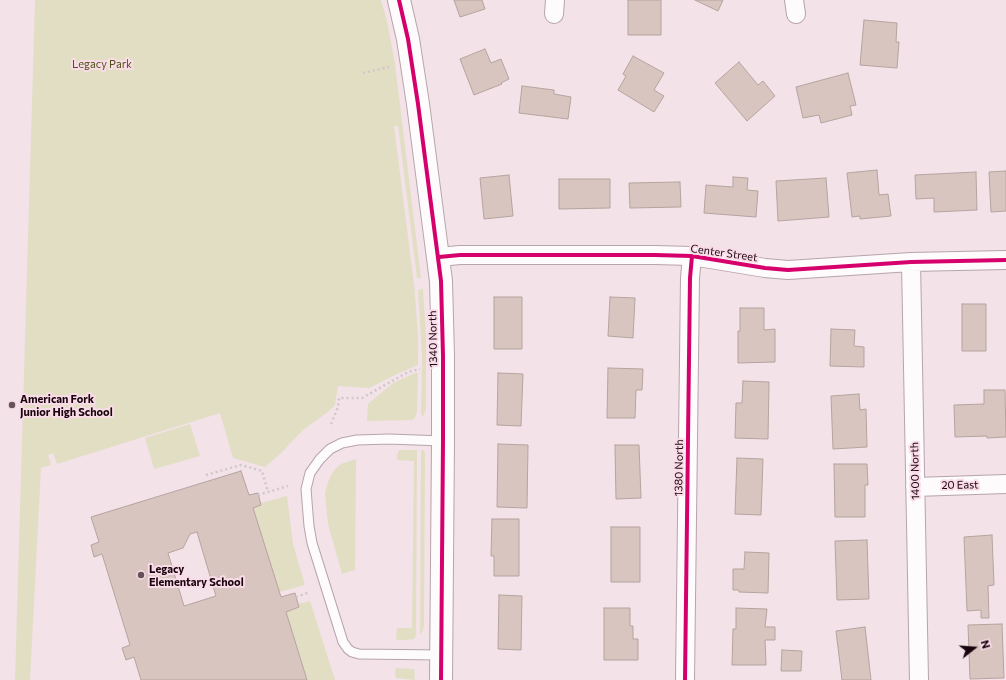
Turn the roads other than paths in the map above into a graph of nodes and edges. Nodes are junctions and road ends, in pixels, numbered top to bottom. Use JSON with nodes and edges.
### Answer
{"nodes":[{"id":1,"x":399,"y":0,"type":"edge"},
{"id":2,"x":692,"y":256,"type":"junction"},
{"id":3,"x":439,"y":257,"type":"junction"},
{"id":4,"x":1006,"y":260,"type":"edge"},
{"id":5,"x":910,"y":262,"type":"junction"},
{"id":6,"x":443,"y":441,"type":"junction"},
{"id":7,"x":1006,"y":484,"type":"edge"},
{"id":8,"x":915,"y":487,"type":"junction"},
{"id":9,"x":442,"y":655,"type":"junction"},
{"id":10,"x":441,"y":680,"type":"edge"},
{"id":11,"x":685,"y":680,"type":"edge"},
{"id":12,"x":919,"y":680,"type":"edge"}],
"edges":[{"from":1,"to":3,"type":"street","name":"1340 North"},
{"from":2,"to":3,"type":"street","name":"Center Street"},
{"from":2,"to":5,"type":"street","name":"Center Street"},
{"from":2,"to":11,"type":"street","name":"1380 North"},
{"from":3,"to":6,"type":"street","name":"1340 North"},
{"from":4,"to":5,"type":"street","name":"Center Street"},
{"from":5,"to":8,"type":"street","name":"1400 North"},
{"from":6,"to":9,"type":"street","name":"1340 North"},
{"from":6,"to":9,"type":"lane"},
{"from":7,"to":8,"type":"street","name":"20 East"},
{"from":8,"to":12,"type":"street","name":"1400 North"},
{"from":9,"to":10,"type":"street","name":"1340 North"}]}
